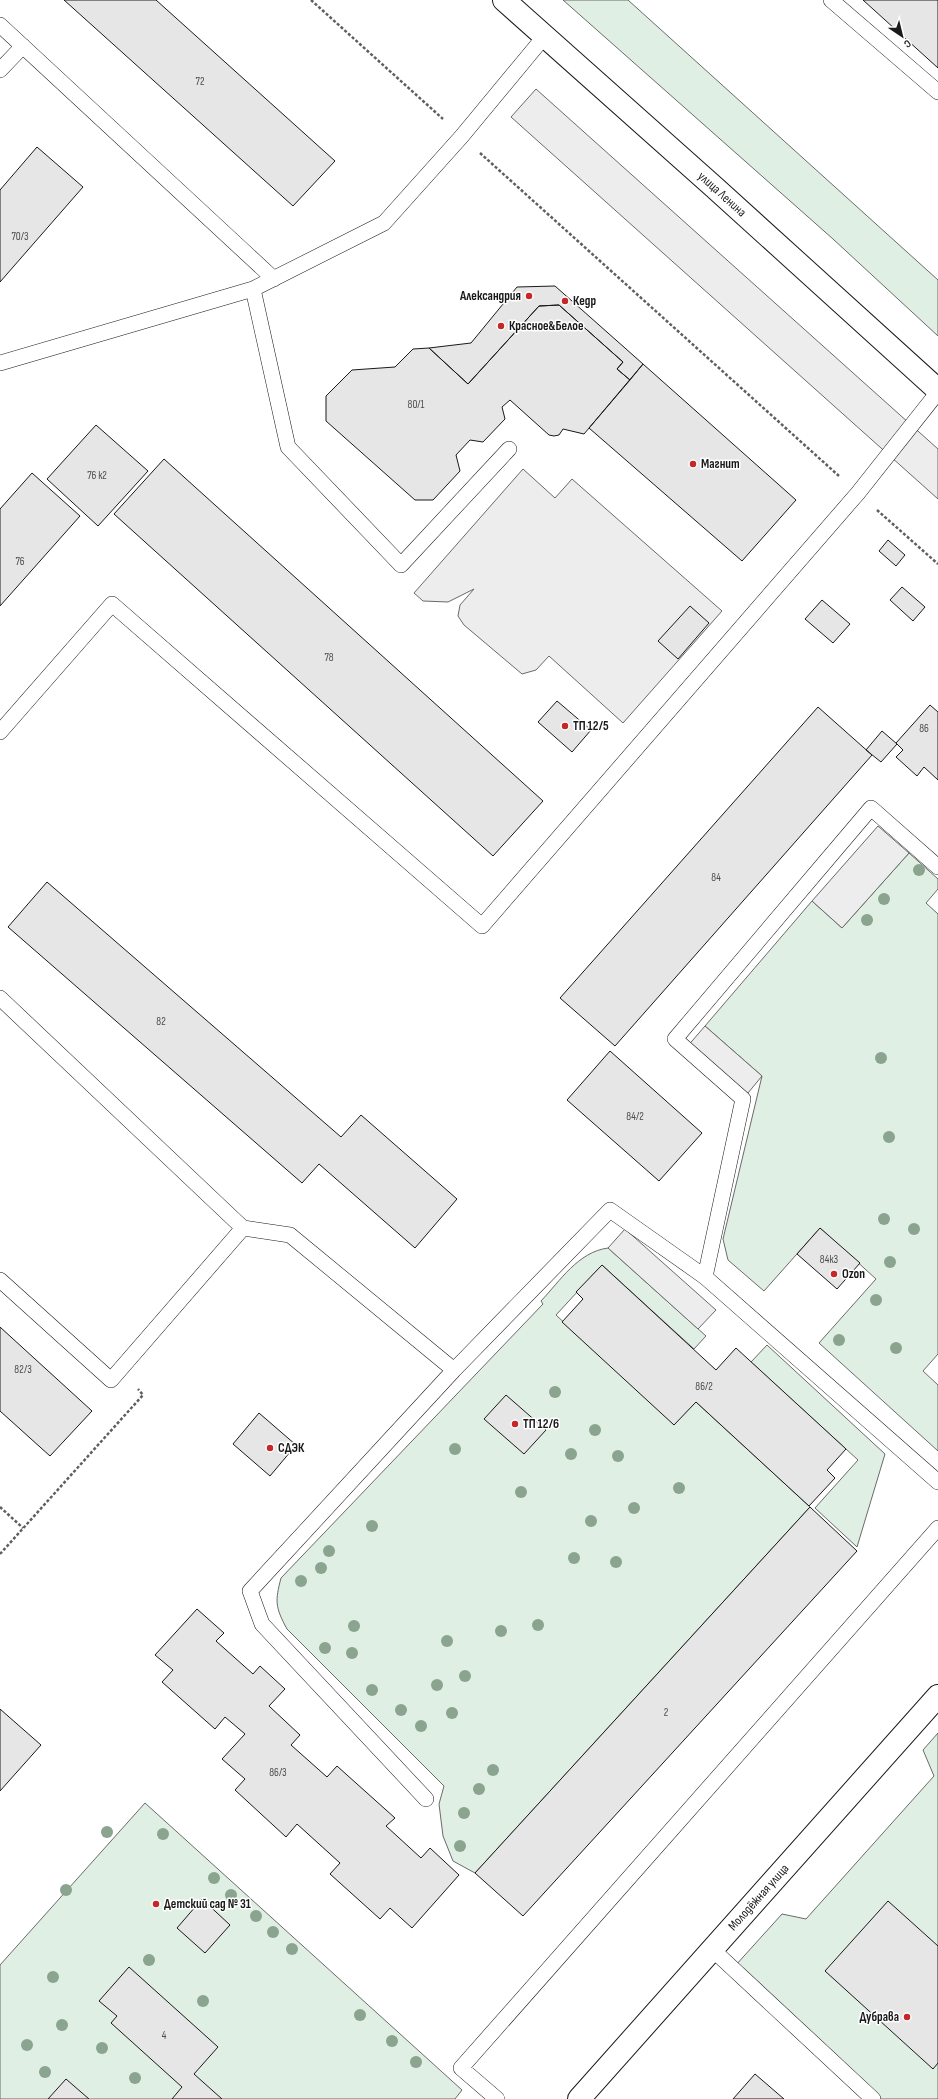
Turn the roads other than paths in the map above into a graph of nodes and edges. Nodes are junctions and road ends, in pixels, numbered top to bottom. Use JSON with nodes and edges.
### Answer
{"nodes":[{"id":1,"x":504,"y":0,"type":"edge"},
{"id":2,"x":832,"y":0,"type":"edge"},
{"id":3,"x":0,"y":24,"type":"edge"},
{"id":4,"x":544,"y":37,"type":"junction"},
{"id":5,"x":23,"y":46,"type":"junction"},
{"id":6,"x":0,"y":70,"type":"edge"},
{"id":7,"x":938,"y":92,"type":"edge"},
{"id":8,"x":274,"y":279,"type":"junction"},
{"id":9,"x":253,"y":289,"type":"junction"},
{"id":10,"x":0,"y":363,"type":"edge"},
{"id":11,"x":938,"y":391,"type":"edge"},
{"id":12,"x":510,"y":449,"type":"dead end"},
{"id":13,"x":0,"y":732,"type":"edge"},
{"id":14,"x":938,"y":867,"type":"edge"},
{"id":15,"x":0,"y":998,"type":"edge"},
{"id":16,"x":243,"y":1228,"type":"junction"},
{"id":17,"x":705,"y":1277,"type":"junction"},
{"id":18,"x":0,"y":1280,"type":"edge"},
{"id":19,"x":454,"y":1370,"type":"junction"},
{"id":20,"x":938,"y":1482,"type":"edge"},
{"id":21,"x":938,"y":1528,"type":"edge"},
{"id":22,"x":938,"y":1696,"type":"edge"},
{"id":23,"x":426,"y":1799,"type":"dead end"},
{"id":24,"x":713,"y":1950,"type":"junction"},
{"id":25,"x":497,"y":2099,"type":"edge"},
{"id":26,"x":579,"y":2099,"type":"edge"},
{"id":27,"x":873,"y":2099,"type":"edge"}],
"edges":[{"from":1,"to":4,"type":"main road","name":"улица Ленина"},
{"from":2,"to":7,"type":"lane"},
{"from":3,"to":5,"type":"lane"},
{"from":4,"to":8,"type":"lane"},
{"from":4,"to":11,"type":"main road","name":"улица Ленина"},
{"from":5,"to":6,"type":"lane"},
{"from":5,"to":8,"type":"lane"},
{"from":8,"to":9,"type":"lane"},
{"from":9,"to":10,"type":"lane"},
{"from":9,"to":12,"type":"lane"},
{"from":11,"to":13,"type":"lane"},
{"from":14,"to":17,"type":"lane"},
{"from":15,"to":16,"type":"lane"},
{"from":16,"to":18,"type":"lane"},
{"from":16,"to":19,"type":"lane"},
{"from":17,"to":19,"type":"lane"},
{"from":17,"to":20,"type":"lane"},
{"from":19,"to":23,"type":"lane"},
{"from":21,"to":25,"type":"lane"},
{"from":22,"to":24,"type":"main road","name":"Молодёжная улица"},
{"from":24,"to":26,"type":"main road","name":"Молодёжная улица"},
{"from":24,"to":27,"type":"lane"}]}
